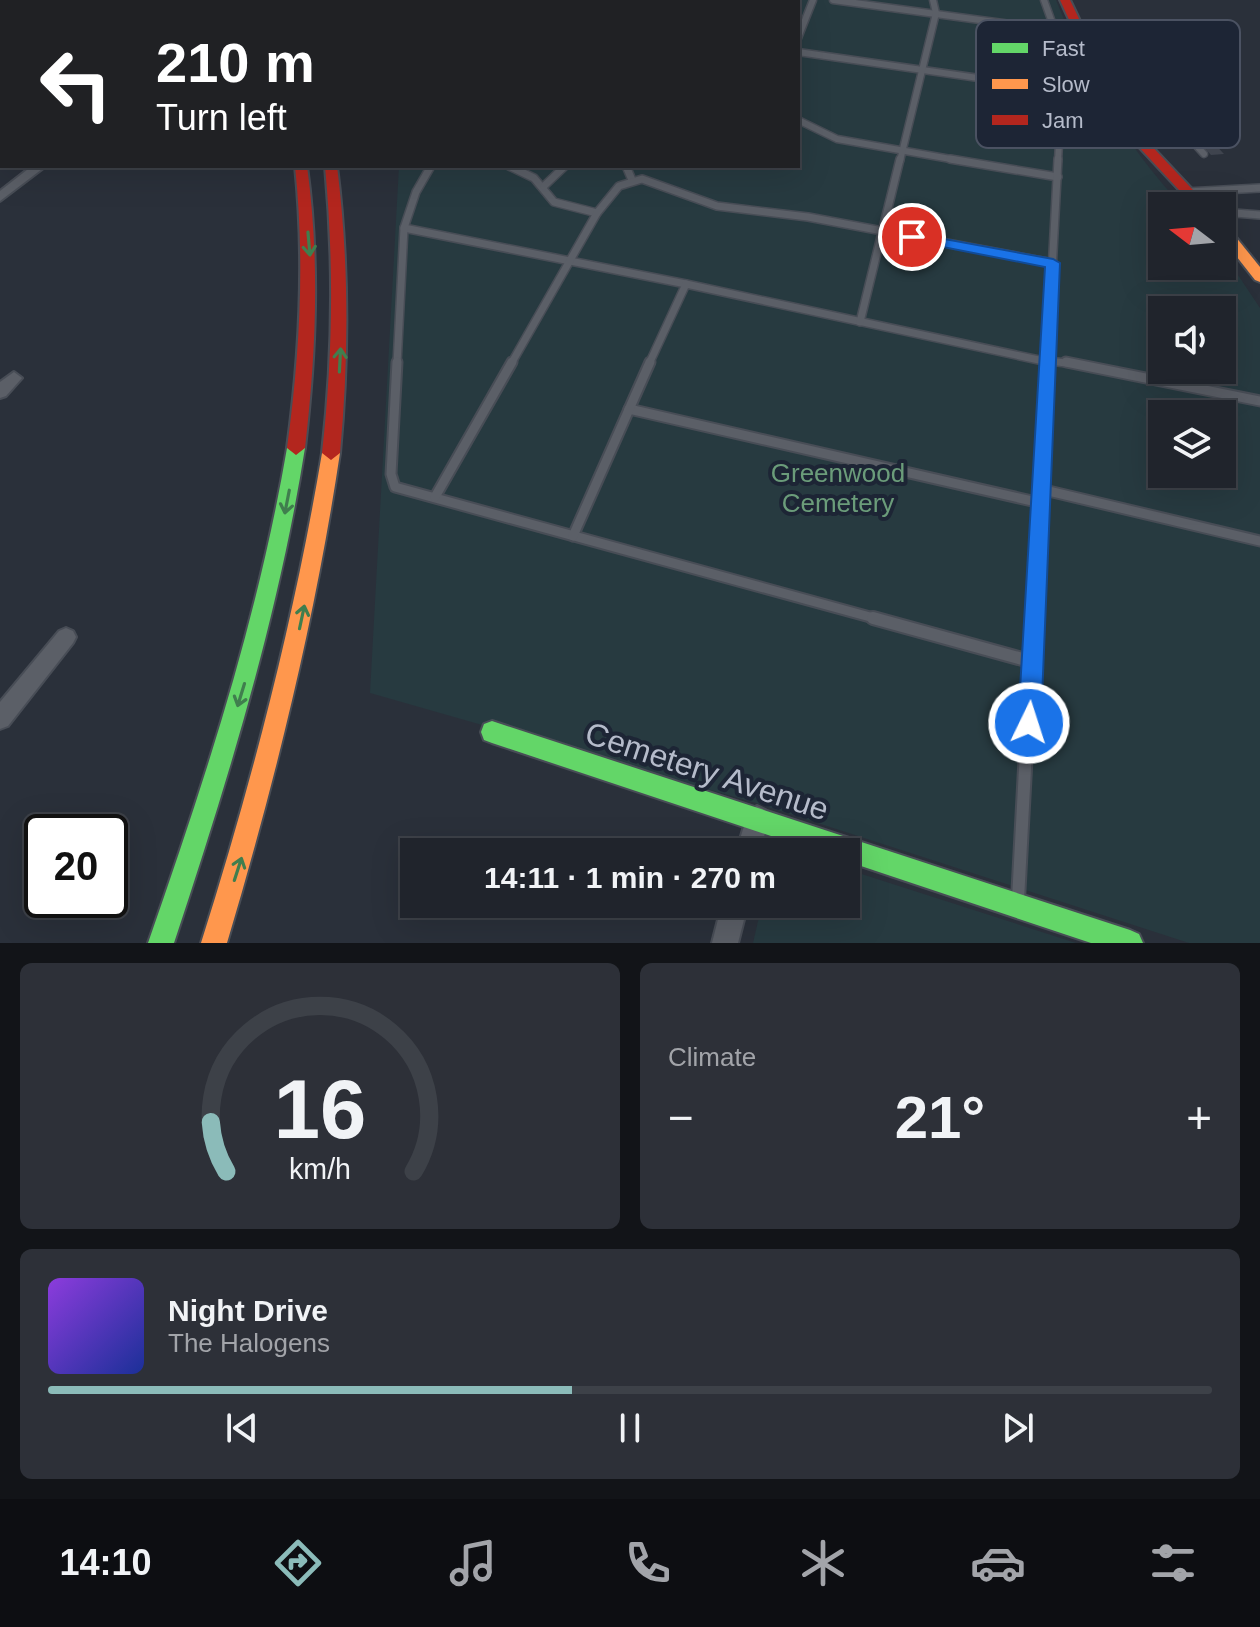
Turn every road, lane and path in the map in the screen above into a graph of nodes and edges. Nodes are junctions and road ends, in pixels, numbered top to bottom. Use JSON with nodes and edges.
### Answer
{"nodes":[{"id":1,"x":813,"y":0,"type":"edge"},
{"id":2,"x":833,"y":0,"type":"edge"},
{"id":3,"x":933,"y":0,"type":"edge"},
{"id":4,"x":1044,"y":0,"type":"edge"},
{"id":5,"x":1065,"y":0,"type":"edge"},
{"id":6,"x":936,"y":13,"type":"junction"},
{"id":7,"x":985,"y":20,"type":"edge"},
{"id":8,"x":1051,"y":20,"type":"edge"},
{"id":9,"x":1074,"y":20,"type":"edge"},
{"id":10,"x":800,"y":33,"type":"edge"},
{"id":11,"x":800,"y":52,"type":"edge"},
{"id":12,"x":923,"y":70,"type":"junction"},
{"id":13,"x":976,"y":78,"type":"edge"},
{"id":14,"x":800,"y":121,"type":"edge"},
{"id":15,"x":1059,"y":148,"type":"edge"},
{"id":16,"x":1147,"y":148,"type":"edge"},
{"id":17,"x":1199,"y":148,"type":"edge"},
{"id":18,"x":903,"y":153,"type":"junction"},
{"id":19,"x":1204,"y":154,"type":"dead end"},
{"id":20,"x":37,"y":168,"type":"edge"},
{"id":21,"x":301,"y":168,"type":"edge"},
{"id":22,"x":331,"y":168,"type":"edge"},
{"id":23,"x":430,"y":168,"type":"edge"},
{"id":24,"x":512,"y":168,"type":"edge"},
{"id":25,"x":563,"y":168,"type":"edge"},
{"id":26,"x":627,"y":168,"type":"edge"},
{"id":27,"x":1058,"y":177,"type":"junction"},
{"id":28,"x":632,"y":180,"type":"junction"},
{"id":29,"x":544,"y":186,"type":"junction"},
{"id":30,"x":1260,"y":188,"type":"edge"},
{"id":31,"x":1187,"y":192,"type":"joint"},
{"id":32,"x":0,"y":197,"type":"edge"},
{"id":33,"x":597,"y":213,"type":"junction"},
{"id":34,"x":1236,"y":213,"type":"edge"},
{"id":35,"x":1260,"y":215,"type":"edge"},
{"id":36,"x":404,"y":228,"type":"junction"},
{"id":37,"x":883,"y":232,"type":"junction"},
{"id":38,"x":1236,"y":246,"type":"edge"},
{"id":39,"x":572,"y":260,"type":"junction"},
{"id":40,"x":1053,"y":263,"type":"junction"},
{"id":41,"x":1259,"y":275,"type":"edge"},
{"id":42,"x":686,"y":284,"type":"junction"},
{"id":43,"x":860,"y":322,"type":"junction"},
{"id":44,"x":1048,"y":360,"type":"junction"},
{"id":45,"x":14,"y":378,"type":"dead end"},
{"id":46,"x":0,"y":392,"type":"edge"},
{"id":47,"x":1260,"y":401,"type":"edge"},
{"id":48,"x":629,"y":409,"type":"junction"},
{"id":49,"x":1040,"y":489,"type":"junction"},
{"id":50,"x":435,"y":497,"type":"junction"},
{"id":51,"x":1041,"y":503,"type":"junction"},
{"id":52,"x":573,"y":536,"type":"junction"},
{"id":53,"x":1260,"y":541,"type":"edge"},
{"id":54,"x":66,"y":637,"type":"dead end"},
{"id":55,"x":1033,"y":662,"type":"junction"},
{"id":56,"x":0,"y":719,"type":"edge"},
{"id":57,"x":492,"y":732,"type":"dead end"},
{"id":58,"x":757,"y":818,"type":"junction"},
{"id":59,"x":752,"y":838,"type":"edge"},
{"id":60,"x":1018,"y":906,"type":"junction"},
{"id":61,"x":731,"y":918,"type":"edge"},
{"id":62,"x":161,"y":943,"type":"edge"},
{"id":63,"x":214,"y":943,"type":"edge"},
{"id":64,"x":725,"y":943,"type":"edge"},
{"id":65,"x":1130,"y":943,"type":"edge"}],
"edges":[{"from":1,"to":10,"type":"lane"},
{"from":2,"to":6,"type":"lane"},
{"from":3,"to":6,"type":"lane"},
{"from":4,"to":8,"type":"lane"},
{"from":5,"to":9,"type":"main road"},
{"from":6,"to":7,"type":"lane"},
{"from":6,"to":12,"type":"lane"},
{"from":11,"to":12,"type":"lane"},
{"from":12,"to":13,"type":"lane"},
{"from":12,"to":18,"type":"lane"},
{"from":14,"to":18,"type":"lane"},
{"from":15,"to":27,"type":"lane"},
{"from":16,"to":31,"type":"main road"},
{"from":17,"to":19,"type":"lane"},
{"from":18,"to":27,"type":"lane"},
{"from":18,"to":37,"type":"lane"},
{"from":20,"to":32,"type":"street"},
{"from":21,"to":62,"type":"main road","one_way":true},
{"from":63,"to":22,"type":"main road","one_way":true},
{"from":23,"to":36,"type":"lane"},
{"from":24,"to":29,"type":"lane"},
{"from":25,"to":29,"type":"lane"},
{"from":26,"to":28,"type":"lane"},
{"from":27,"to":40,"type":"lane"},
{"from":28,"to":33,"type":"lane"},
{"from":28,"to":37,"type":"lane"},
{"from":29,"to":33,"type":"lane"},
{"from":30,"to":31,"type":"lane"},
{"from":33,"to":39,"type":"lane"},
{"from":34,"to":35,"type":"lane"},
{"from":36,"to":39,"type":"lane"},
{"from":36,"to":50,"type":"lane"},
{"from":37,"to":40,"type":"lane"},
{"from":37,"to":43,"type":"lane"},
{"from":38,"to":41,"type":"main road"},
{"from":39,"to":42,"type":"lane"},
{"from":39,"to":50,"type":"lane"},
{"from":40,"to":44,"type":"lane"},
{"from":42,"to":43,"type":"lane"},
{"from":42,"to":48,"type":"lane"},
{"from":43,"to":44,"type":"lane"},
{"from":44,"to":47,"type":"lane"},
{"from":44,"to":49,"type":"lane"},
{"from":45,"to":46,"type":"street"},
{"from":48,"to":51,"type":"lane"},
{"from":48,"to":52,"type":"lane"},
{"from":49,"to":51,"type":"lane"},
{"from":49,"to":53,"type":"lane"},
{"from":50,"to":52,"type":"lane"},
{"from":51,"to":55,"type":"lane"},
{"from":52,"to":55,"type":"lane"},
{"from":54,"to":56,"type":"street"},
{"from":55,"to":60,"type":"lane"},
{"from":57,"to":58,"type":"main road","name":"Cemetery Avenue"},
{"from":58,"to":59,"type":"street"},
{"from":58,"to":60,"type":"main road","name":"Cemetery Avenue"},
{"from":60,"to":65,"type":"main road","name":"Cemetery Avenue"},
{"from":61,"to":64,"type":"street"}]}
